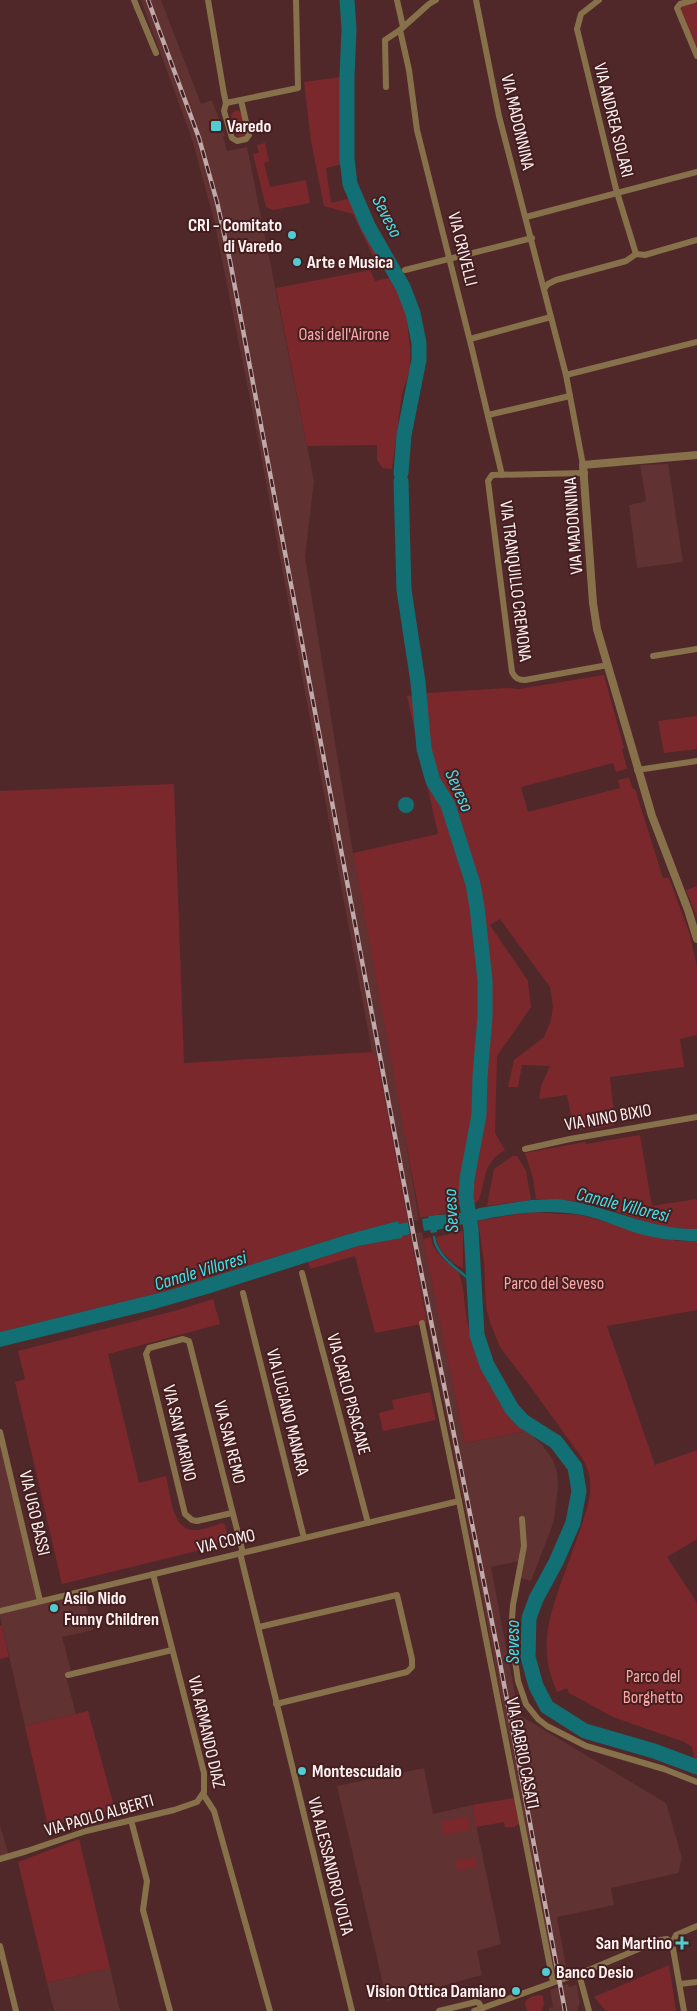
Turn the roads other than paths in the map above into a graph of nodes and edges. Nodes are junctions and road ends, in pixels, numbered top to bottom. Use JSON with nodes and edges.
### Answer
{"nodes":[{"id":1,"x":134,"y":0,"type":"edge"},
{"id":2,"x":208,"y":0,"type":"edge"},
{"id":3,"x":296,"y":0,"type":"edge"},
{"id":4,"x":397,"y":0,"type":"edge"},
{"id":5,"x":436,"y":0,"type":"edge"},
{"id":6,"x":476,"y":0,"type":"edge"},
{"id":7,"x":599,"y":0,"type":"edge"},
{"id":8,"x":694,"y":0,"type":"edge"},
{"id":9,"x":402,"y":28,"type":"junction"},
{"id":10,"x":156,"y":54,"type":"dead end"},
{"id":11,"x":697,"y":56,"type":"edge"},
{"id":12,"x":386,"y":87,"type":"dead end"},
{"id":13,"x":240,"y":100,"type":"junction"},
{"id":14,"x":226,"y":103,"type":"junction"},
{"id":15,"x":697,"y":172,"type":"edge"},
{"id":16,"x":617,"y":193,"type":"junction"},
{"id":17,"x":526,"y":217,"type":"junction"},
{"id":18,"x":532,"y":238,"type":"junction"},
{"id":19,"x":697,"y":241,"type":"edge"},
{"id":20,"x":636,"y":254,"type":"junction"},
{"id":21,"x":450,"y":260,"type":"junction"},
{"id":22,"x":405,"y":270,"type":"dead end"},
{"id":23,"x":542,"y":280,"type":"junction"},
{"id":24,"x":549,"y":283,"type":"junction"},
{"id":25,"x":544,"y":289,"type":"junction"},
{"id":26,"x":551,"y":317,"type":"junction"},
{"id":27,"x":470,"y":339,"type":"junction"},
{"id":28,"x":697,"y":342,"type":"edge"},
{"id":29,"x":566,"y":375,"type":"junction"},
{"id":30,"x":570,"y":396,"type":"junction"},
{"id":31,"x":488,"y":415,"type":"junction"},
{"id":32,"x":697,"y":455,"type":"edge"},
{"id":33,"x":584,"y":469,"type":"junction"},
{"id":34,"x":502,"y":475,"type":"junction"},
{"id":35,"x":697,"y":649,"type":"edge"},
{"id":36,"x":653,"y":656,"type":"dead end"},
{"id":37,"x":608,"y":664,"type":"junction"},
{"id":38,"x":697,"y":761,"type":"edge"},
{"id":39,"x":637,"y":770,"type":"junction"},
{"id":40,"x":697,"y":939,"type":"edge"},
{"id":41,"x":697,"y":1117,"type":"edge"},
{"id":42,"x":525,"y":1149,"type":"dead end"},
{"id":43,"x":302,"y":1273,"type":"dead end"},
{"id":44,"x":243,"y":1293,"type":"dead end"},
{"id":45,"x":422,"y":1323,"type":"dead end"},
{"id":46,"x":187,"y":1340,"type":"joint"},
{"id":47,"x":0,"y":1432,"type":"edge"},
{"id":48,"x":459,"y":1501,"type":"junction"},
{"id":49,"x":232,"y":1513,"type":"junction"},
{"id":50,"x":522,"y":1519,"type":"dead end"},
{"id":51,"x":368,"y":1523,"type":"junction"},
{"id":52,"x":304,"y":1538,"type":"junction"},
{"id":53,"x":241,"y":1553,"type":"junction"},
{"id":54,"x":153,"y":1574,"type":"junction"},
{"id":55,"x":40,"y":1601,"type":"junction"},
{"id":56,"x":0,"y":1611,"type":"edge"},
{"id":57,"x":258,"y":1627,"type":"junction"},
{"id":58,"x":172,"y":1650,"type":"junction"},
{"id":59,"x":68,"y":1675,"type":"dead end"},
{"id":60,"x":276,"y":1704,"type":"junction"},
{"id":61,"x":697,"y":1782,"type":"edge"},
{"id":62,"x":203,"y":1794,"type":"junction"},
{"id":63,"x":132,"y":1820,"type":"junction"},
{"id":64,"x":0,"y":1859,"type":"edge"},
{"id":65,"x":697,"y":1926,"type":"edge"},
{"id":66,"x":672,"y":1943,"type":"junction"},
{"id":67,"x":0,"y":1946,"type":"edge"},
{"id":68,"x":579,"y":1974,"type":"junction"},
{"id":69,"x":553,"y":1982,"type":"junction"},
{"id":70,"x":697,"y":1982,"type":"edge"},
{"id":71,"x":680,"y":1984,"type":"junction"},
{"id":72,"x":482,"y":2009,"type":"junction"},
{"id":73,"x":16,"y":2011,"type":"edge"},
{"id":74,"x":170,"y":2011,"type":"edge"},
{"id":75,"x":270,"y":2011,"type":"edge"},
{"id":76,"x":352,"y":2011,"type":"edge"},
{"id":77,"x":438,"y":2011,"type":"edge"},
{"id":78,"x":474,"y":2011,"type":"edge"},
{"id":79,"x":589,"y":2011,"type":"edge"},
{"id":80,"x":684,"y":2011,"type":"edge"}],
"edges":[{"from":1,"to":10,"type":"street"},
{"from":2,"to":14,"type":"street"},
{"from":3,"to":13,"type":"street"},
{"from":4,"to":9,"type":"street","name":"VIA CRIVELLI"},
{"from":5,"to":9,"type":"street"},
{"from":6,"to":17,"type":"street","name":"VIA MADONNINA"},
{"from":7,"to":16,"type":"street","name":"VIA ANDREA SOLARI"},
{"from":8,"to":11,"type":"street"},
{"from":9,"to":12,"type":"street"},
{"from":9,"to":21,"type":"street","name":"VIA CRIVELLI"},
{"from":13,"to":14,"type":"street"},
{"from":13,"to":14,"type":"street"},
{"from":15,"to":16,"type":"street"},
{"from":16,"to":17,"type":"street"},
{"from":16,"to":20,"type":"street","name":"VIA ANDREA SOLARI"},
{"from":17,"to":18,"type":"street","name":"VIA MADONNINA"},
{"from":18,"to":21,"type":"street"},
{"from":18,"to":23,"type":"street","name":"VIA MADONNINA"},
{"from":19,"to":20,"type":"street"},
{"from":20,"to":24,"type":"street"},
{"from":21,"to":22,"type":"street"},
{"from":21,"to":27,"type":"street","name":"VIA CRIVELLI"},
{"from":23,"to":24,"type":"street"},
{"from":23,"to":25,"type":"street","name":"VIA MADONNINA"},
{"from":24,"to":25,"type":"street"},
{"from":25,"to":26,"type":"street","name":"VIA MADONNINA"},
{"from":26,"to":27,"type":"street"},
{"from":26,"to":29,"type":"street","name":"VIA MADONNINA"},
{"from":27,"to":31,"type":"street","name":"VIA CRIVELLI"},
{"from":28,"to":29,"type":"street"},
{"from":29,"to":30,"type":"street","name":"VIA MADONNINA"},
{"from":30,"to":31,"type":"street"},
{"from":30,"to":33,"type":"street","name":"VIA MADONNINA"},
{"from":31,"to":34,"type":"street","name":"VIA CRIVELLI"},
{"from":32,"to":33,"type":"street"},
{"from":33,"to":34,"type":"street"},
{"from":33,"to":37,"type":"street","name":"VIA MADONNINA"},
{"from":34,"to":37,"type":"street","name":"VIA TRANQUILLO CREMONA"},
{"from":35,"to":36,"type":"street"},
{"from":37,"to":39,"type":"street","name":"VIA MADONNINA"},
{"from":38,"to":39,"type":"street"},
{"from":39,"to":40,"type":"street","name":"VIA MADONNINA"},
{"from":41,"to":42,"type":"street","name":"VIA NINO BIXIO"},
{"from":43,"to":51,"type":"street","name":"VIA CARLO PISACANE"},
{"from":44,"to":52,"type":"street","name":"VIA LUCIANO MANARA"},
{"from":45,"to":48,"type":"street","name":"VIA GABRIO CASATI"},
{"from":46,"to":49,"type":"street","name":"VIA SAN REMO"},
{"from":46,"to":49,"type":"street","name":"VIA SAN MARINO"},
{"from":47,"to":55,"type":"street","name":"VIA UGO BASSI"},
{"from":48,"to":51,"type":"street","name":"VIA COMO"},
{"from":48,"to":69,"type":"street","name":"VIA GABRIO CASATI"},
{"from":49,"to":53,"type":"street","name":"VIA SAN REMO"},
{"from":50,"to":61,"type":"street"},
{"from":51,"to":52,"type":"street","name":"VIA COMO"},
{"from":52,"to":53,"type":"street","name":"VIA COMO"},
{"from":53,"to":54,"type":"street","name":"VIA COMO"},
{"from":53,"to":57,"type":"street","name":"VIA ALESSANDRO VOLTA"},
{"from":54,"to":55,"type":"street","name":"VIA COMO"},
{"from":54,"to":58,"type":"street","name":"VIA ARMANDO DIAZ"},
{"from":55,"to":56,"type":"street","name":"VIA COMO"},
{"from":57,"to":60,"type":"street","name":"VIA ALESSANDRO VOLTA"},
{"from":57,"to":60,"type":"street"},
{"from":58,"to":59,"type":"street"},
{"from":58,"to":62,"type":"street","name":"VIA ARMANDO DIAZ"},
{"from":60,"to":76,"type":"street","name":"VIA ALESSANDRO VOLTA"},
{"from":62,"to":63,"type":"street","name":"VIA PAOLO ALBERTI"},
{"from":62,"to":75,"type":"street","name":"VIA ARMANDO DIAZ"},
{"from":63,"to":64,"type":"street","name":"VIA PAOLO ALBERTI"},
{"from":63,"to":74,"type":"street"},
{"from":65,"to":66,"type":"street"},
{"from":66,"to":68,"type":"street"},
{"from":66,"to":71,"type":"street"},
{"from":67,"to":73,"type":"street"},
{"from":68,"to":69,"type":"street"},
{"from":68,"to":79,"type":"street"},
{"from":69,"to":72,"type":"street"},
{"from":70,"to":71,"type":"street"},
{"from":71,"to":80,"type":"street"},
{"from":72,"to":77,"type":"street"},
{"from":72,"to":78,"type":"street"}]}
